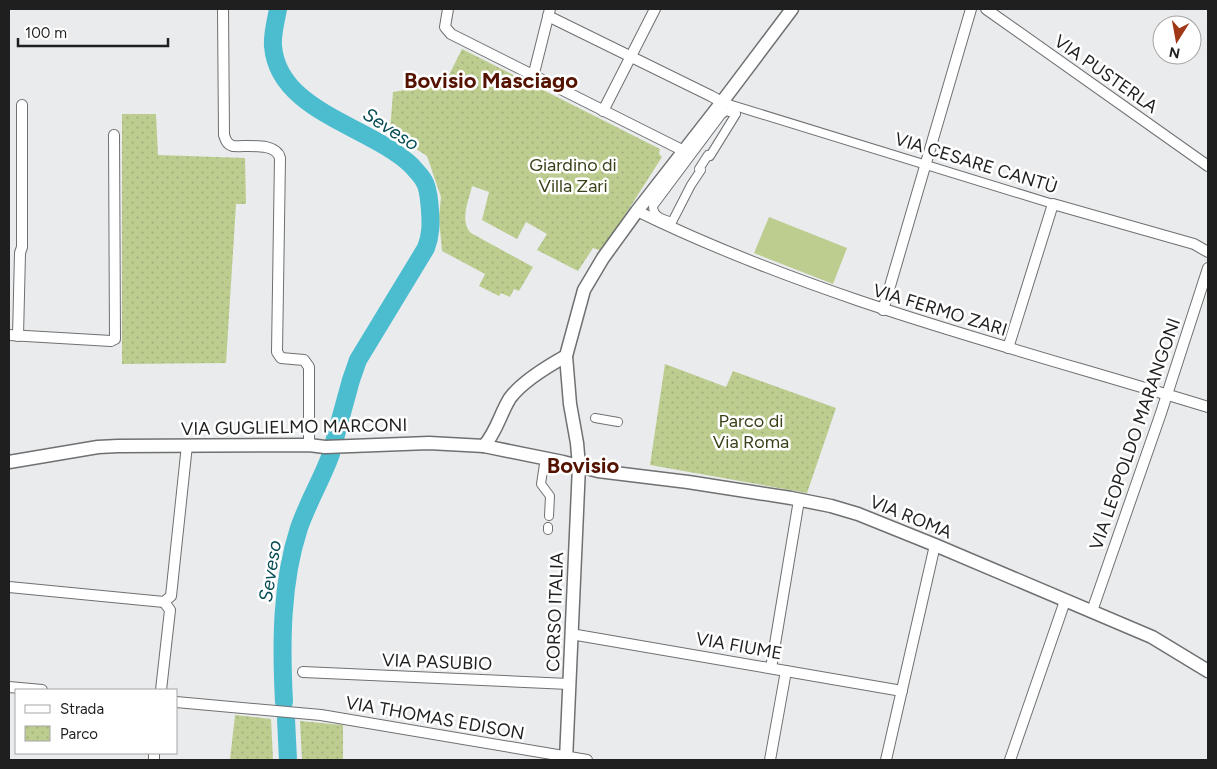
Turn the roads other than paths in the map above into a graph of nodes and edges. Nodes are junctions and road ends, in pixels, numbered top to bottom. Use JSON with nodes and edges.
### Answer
{"nodes":[{"id":1,"x":223,"y":9,"type":"edge"},
{"id":2,"x":448,"y":9,"type":"edge"},
{"id":3,"x":655,"y":9,"type":"edge"},
{"id":4,"x":792,"y":9,"type":"edge"},
{"id":5,"x":971,"y":9,"type":"edge"},
{"id":6,"x":986,"y":9,"type":"edge"},
{"id":7,"x":549,"y":12,"type":"edge"},
{"id":8,"x":631,"y":56,"type":"junction"},
{"id":9,"x":533,"y":77,"type":"junction"},
{"id":10,"x":728,"y":104,"type":"junction"},
{"id":11,"x":22,"y":105,"type":"dead end"},
{"id":12,"x":604,"y":111,"type":"junction"},
{"id":13,"x":114,"y":135,"type":"dead end"},
{"id":14,"x":684,"y":151,"type":"junction"},
{"id":15,"x":925,"y":165,"type":"junction"},
{"id":16,"x":1208,"y":166,"type":"edge"},
{"id":17,"x":1053,"y":204,"type":"junction"},
{"id":18,"x":637,"y":211,"type":"junction"},
{"id":19,"x":670,"y":224,"type":"junction"},
{"id":20,"x":1208,"y":252,"type":"edge"},
{"id":21,"x":1208,"y":268,"type":"edge"},
{"id":22,"x":883,"y":310,"type":"junction"},
{"id":23,"x":14,"y":335,"type":"edge"},
{"id":24,"x":1008,"y":348,"type":"junction"},
{"id":25,"x":566,"y":356,"type":"junction"},
{"id":26,"x":546,"y":369,"type":"junction"},
{"id":27,"x":567,"y":383,"type":"junction"},
{"id":28,"x":1167,"y":394,"type":"junction"},
{"id":29,"x":1208,"y":407,"type":"edge"},
{"id":30,"x":595,"y":418,"type":"dead end"},
{"id":31,"x":618,"y":422,"type":"dead end"},
{"id":32,"x":187,"y":445,"type":"junction"},
{"id":33,"x":309,"y":445,"type":"junction"},
{"id":34,"x":484,"y":446,"type":"junction"},
{"id":35,"x":9,"y":462,"type":"edge"},
{"id":36,"x":544,"y":464,"type":"dead end"},
{"id":37,"x":579,"y":466,"type":"junction"},
{"id":38,"x":799,"y":500,"type":"junction"},
{"id":39,"x":549,"y":516,"type":"dead end"},
{"id":40,"x":936,"y":545,"type":"junction"},
{"id":41,"x":9,"y":587,"type":"edge"},
{"id":42,"x":1065,"y":601,"type":"junction"},
{"id":43,"x":164,"y":602,"type":"junction"},
{"id":44,"x":1092,"y":611,"type":"junction"},
{"id":45,"x":571,"y":634,"type":"junction"},
{"id":46,"x":771,"y":668,"type":"junction"},
{"id":47,"x":786,"y":671,"type":"junction"},
{"id":48,"x":1208,"y":671,"type":"edge"},
{"id":49,"x":303,"y":672,"type":"dead end"},
{"id":50,"x":570,"y":684,"type":"junction"},
{"id":51,"x":9,"y":687,"type":"edge"},
{"id":52,"x":31,"y":689,"type":"edge"},
{"id":53,"x":161,"y":689,"type":"edge"},
{"id":54,"x":902,"y":691,"type":"junction"},
{"id":55,"x":178,"y":702,"type":"edge"},
{"id":56,"x":567,"y":758,"type":"edge"},
{"id":57,"x":587,"y":760,"type":"edge"},
{"id":58,"x":770,"y":760,"type":"edge"},
{"id":59,"x":886,"y":760,"type":"edge"},
{"id":60,"x":1010,"y":760,"type":"edge"}],
"edges":[{"from":1,"to":33,"type":"street"},
{"from":2,"to":9,"type":"street"},
{"from":3,"to":8,"type":"street"},
{"from":4,"to":10,"type":"street"},
{"from":5,"to":15,"type":"street"},
{"from":6,"to":16,"type":"street","name":"VIA PUSTERLA"},
{"from":7,"to":8,"type":"street"},
{"from":7,"to":9,"type":"street"},
{"from":8,"to":10,"type":"street"},
{"from":8,"to":12,"type":"street"},
{"from":9,"to":12,"type":"street"},
{"from":10,"to":14,"type":"street"},
{"from":10,"to":15,"type":"street","name":"VIA CESARE CANTÙ"},
{"from":11,"to":23,"type":"street"},
{"from":12,"to":14,"type":"street"},
{"from":13,"to":23,"type":"street"},
{"from":14,"to":18,"type":"street"},
{"from":15,"to":17,"type":"street","name":"VIA CESARE CANTÙ"},
{"from":15,"to":22,"type":"street"},
{"from":17,"to":20,"type":"street","name":"VIA CESARE CANTÙ"},
{"from":17,"to":24,"type":"street"},
{"from":18,"to":19,"type":"street","name":"VIA FERMO ZARI"},
{"from":18,"to":25,"type":"street"},
{"from":19,"to":19,"type":"street"},
{"from":19,"to":22,"type":"street","name":"VIA FERMO ZARI"},
{"from":21,"to":28,"type":"street","name":"VIA LEOPOLDO MARANGONI"},
{"from":22,"to":24,"type":"street","name":"VIA FERMO ZARI"},
{"from":24,"to":28,"type":"street","name":"VIA FERMO ZARI"},
{"from":25,"to":26,"type":"street"},
{"from":25,"to":27,"type":"street","name":"CORSO ITALIA"},
{"from":26,"to":27,"type":"street"},
{"from":26,"to":34,"type":"street"},
{"from":27,"to":37,"type":"street","name":"CORSO ITALIA"},
{"from":28,"to":29,"type":"street","name":"VIA FERMO ZARI"},
{"from":28,"to":44,"type":"street","name":"VIA LEOPOLDO MARANGONI"},
{"from":30,"to":31,"type":"street"},
{"from":32,"to":33,"type":"street","name":"VIA GUGLIELMO MARCONI"},
{"from":32,"to":35,"type":"street","name":"VIA GUGLIELMO MARCONI"},
{"from":32,"to":43,"type":"street"},
{"from":33,"to":34,"type":"street","name":"VIA GUGLIELMO MARCONI"},
{"from":34,"to":37,"type":"street","name":"VIA GUGLIELMO MARCONI"},
{"from":36,"to":39,"type":"street"},
{"from":37,"to":38,"type":"street","name":"VIA ROMA"},
{"from":37,"to":45,"type":"street","name":"CORSO ITALIA"},
{"from":38,"to":40,"type":"street","name":"VIA ROMA"},
{"from":38,"to":46,"type":"street"},
{"from":40,"to":42,"type":"street","name":"VIA ROMA"},
{"from":40,"to":54,"type":"street"},
{"from":41,"to":43,"type":"street"},
{"from":42,"to":44,"type":"street","name":"VIA ROMA"},
{"from":42,"to":60,"type":"street"},
{"from":43,"to":53,"type":"street"},
{"from":44,"to":48,"type":"street","name":"VIA ROMA"},
{"from":45,"to":46,"type":"street","name":"VIA FIUME"},
{"from":45,"to":50,"type":"street","name":"CORSO ITALIA"},
{"from":46,"to":47,"type":"street","name":"VIA FIUME"},
{"from":47,"to":54,"type":"street","name":"VIA FIUME"},
{"from":47,"to":58,"type":"street"},
{"from":49,"to":50,"type":"street","name":"VIA PASUBIO"},
{"from":50,"to":56,"type":"street","name":"CORSO ITALIA"},
{"from":51,"to":52,"type":"street"},
{"from":54,"to":59,"type":"street"},
{"from":55,"to":56,"type":"street","name":"VIA THOMAS EDISON"},
{"from":56,"to":57,"type":"street","name":"VIA THOMAS EDISON"}]}
